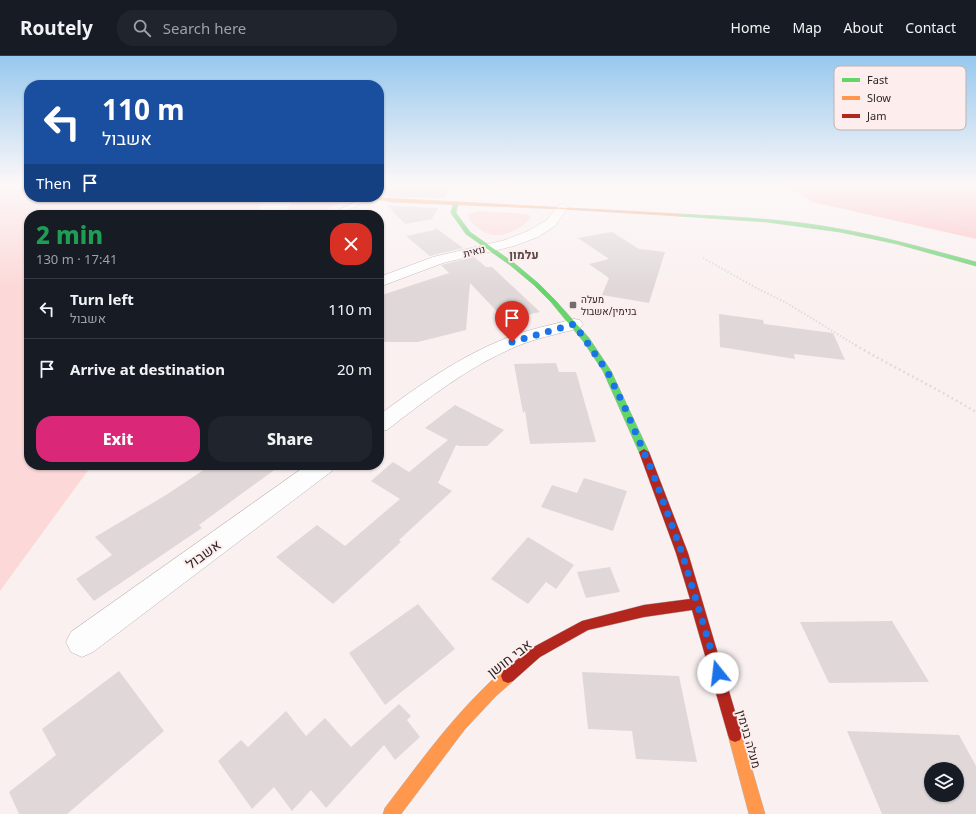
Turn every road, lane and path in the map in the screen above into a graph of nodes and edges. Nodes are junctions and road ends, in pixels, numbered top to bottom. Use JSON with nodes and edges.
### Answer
{"nodes":[{"id":1,"x":456,"y":218,"type":"edge"},
{"id":2,"x":554,"y":218,"type":"edge"},
{"id":3,"x":730,"y":218,"type":"edge"},
{"id":4,"x":950,"y":218,"type":"edge"},
{"id":5,"x":976,"y":230,"type":"edge"},
{"id":6,"x":487,"y":248,"type":"junction"},
{"id":7,"x":703,"y":258,"type":"dead end"},
{"id":8,"x":976,"y":264,"type":"edge"},
{"id":9,"x":384,"y":280,"type":"edge"},
{"id":10,"x":574,"y":324,"type":"junction"},
{"id":11,"x":976,"y":412,"type":"edge"},
{"id":12,"x":384,"y":421,"type":"edge"},
{"id":13,"x":317,"y":470,"type":"edge"},
{"id":14,"x":696,"y":604,"type":"junction"},
{"id":15,"x":82,"y":642,"type":"dead end"},
{"id":16,"x":391,"y":814,"type":"edge"},
{"id":17,"x":757,"y":814,"type":"edge"}],
"edges":[{"from":1,"to":6,"type":"street","name":"מעלה בנימין"},
{"from":2,"to":6,"type":"street","name":"נואית"},
{"from":3,"to":8,"type":"street"},
{"from":4,"to":5,"type":"path"},
{"from":6,"to":9,"type":"street","name":"נואית"},
{"from":6,"to":10,"type":"street","name":"מעלה בנימין"},
{"from":7,"to":11,"type":"path"},
{"from":10,"to":12,"type":"street"},
{"from":10,"to":14,"type":"street","name":"מעלה בנימין"},
{"from":13,"to":15,"type":"street","name":"אשבול"},
{"from":14,"to":16,"type":"street","name":"אבי חושן"},
{"from":14,"to":17,"type":"street","name":"מעלה בנימין"}]}
